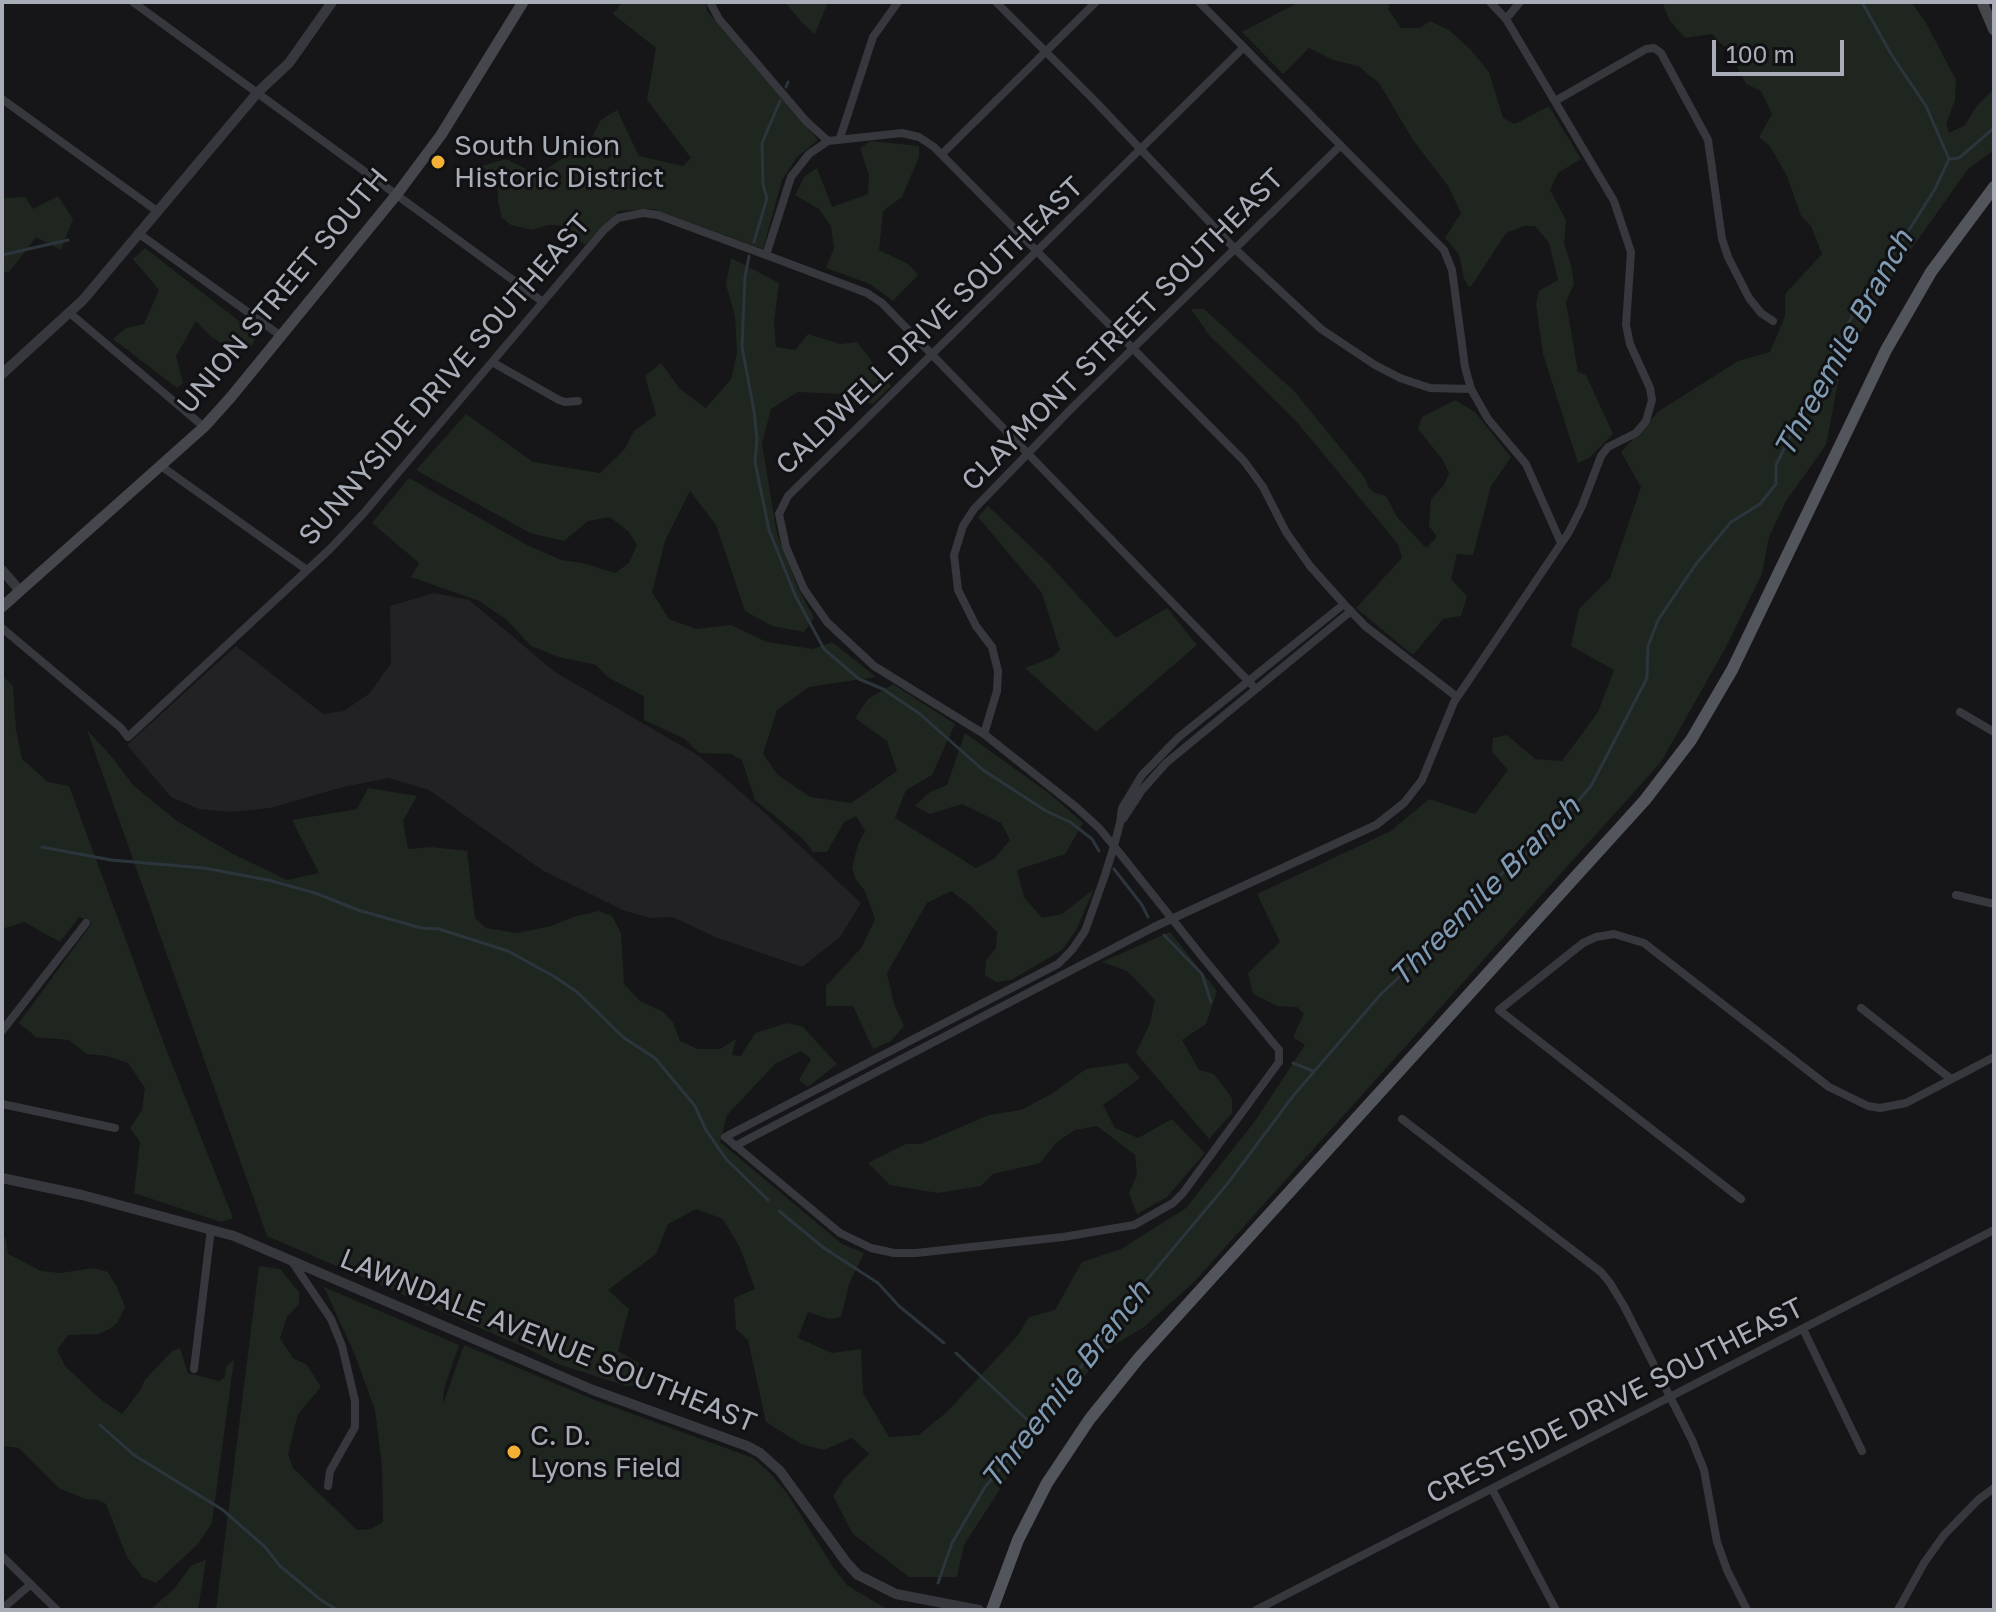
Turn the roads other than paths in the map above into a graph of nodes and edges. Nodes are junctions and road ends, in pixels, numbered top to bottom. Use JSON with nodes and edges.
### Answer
{"nodes":[{"id":1,"x":133,"y":2,"type":"edge"},
{"id":2,"x":332,"y":2,"type":"edge"},
{"id":3,"x":523,"y":2,"type":"edge"},
{"id":4,"x":710,"y":2,"type":"edge"},
{"id":5,"x":898,"y":2,"type":"edge"},
{"id":6,"x":996,"y":2,"type":"edge"},
{"id":7,"x":1096,"y":2,"type":"edge"},
{"id":8,"x":1200,"y":2,"type":"edge"},
{"id":9,"x":1490,"y":2,"type":"edge"},
{"id":10,"x":1520,"y":2,"type":"edge"},
{"id":11,"x":1982,"y":2,"type":"edge"},
{"id":12,"x":1506,"y":19,"type":"junction"},
{"id":13,"x":1994,"y":30,"type":"edge"},
{"id":14,"x":1243,"y":48,"type":"junction"},
{"id":15,"x":1046,"y":52,"type":"junction"},
{"id":16,"x":258,"y":92,"type":"junction"},
{"id":17,"x":2,"y":99,"type":"edge"},
{"id":18,"x":1555,"y":101,"type":"junction"},
{"id":19,"x":824,"y":138,"type":"junction"},
{"id":20,"x":840,"y":138,"type":"junction"},
{"id":21,"x":1340,"y":146,"type":"junction"},
{"id":22,"x":1141,"y":150,"type":"junction"},
{"id":23,"x":942,"y":154,"type":"junction"},
{"id":24,"x":1994,"y":187,"type":"edge"},
{"id":25,"x":397,"y":194,"type":"junction"},
{"id":26,"x":157,"y":211,"type":"junction"},
{"id":27,"x":138,"y":233,"type":"junction"},
{"id":28,"x":1235,"y":249,"type":"junction"},
{"id":29,"x":1037,"y":252,"type":"junction"},
{"id":30,"x":766,"y":255,"type":"junction"},
{"id":31,"x":543,"y":302,"type":"junction"},
{"id":32,"x":71,"y":314,"type":"junction"},
{"id":33,"x":1773,"y":321,"type":"dead end"},
{"id":34,"x":281,"y":336,"type":"junction"},
{"id":35,"x":1133,"y":349,"type":"junction"},
{"id":36,"x":933,"y":354,"type":"junction"},
{"id":37,"x":492,"y":362,"type":"junction"},
{"id":38,"x":2,"y":374,"type":"edge"},
{"id":39,"x":1471,"y":389,"type":"junction"},
{"id":40,"x":578,"y":401,"type":"dead end"},
{"id":41,"x":204,"y":427,"type":"junction"},
{"id":42,"x":1028,"y":452,"type":"junction"},
{"id":43,"x":161,"y":466,"type":"junction"},
{"id":44,"x":1561,"y":543,"type":"junction"},
{"id":45,"x":2,"y":570,"type":"edge"},
{"id":46,"x":307,"y":570,"type":"junction"},
{"id":47,"x":20,"y":591,"type":"junction"},
{"id":48,"x":2,"y":607,"type":"edge"},
{"id":49,"x":1347,"y":608,"type":"junction"},
{"id":50,"x":2,"y":628,"type":"edge"},
{"id":51,"x":1252,"y":684,"type":"junction"},
{"id":52,"x":1457,"y":697,"type":"junction"},
{"id":53,"x":1960,"y":712,"type":"dead end"},
{"id":54,"x":1994,"y":732,"type":"edge"},
{"id":55,"x":984,"y":734,"type":"junction"},
{"id":56,"x":1114,"y":846,"type":"junction"},
{"id":57,"x":1956,"y":895,"type":"dead end"},
{"id":58,"x":1994,"y":904,"type":"edge"},
{"id":59,"x":1172,"y":919,"type":"junction"},
{"id":60,"x":86,"y":923,"type":"dead end"},
{"id":61,"x":1861,"y":1008,"type":"dead end"},
{"id":62,"x":2,"y":1031,"type":"edge"},
{"id":63,"x":1994,"y":1057,"type":"edge"},
{"id":64,"x":1951,"y":1079,"type":"junction"},
{"id":65,"x":2,"y":1104,"type":"edge"},
{"id":66,"x":1402,"y":1119,"type":"dead end"},
{"id":67,"x":115,"y":1128,"type":"dead end"},
{"id":68,"x":735,"y":1146,"type":"junction"},
{"id":69,"x":2,"y":1178,"type":"edge"},
{"id":70,"x":1741,"y":1199,"type":"dead end"},
{"id":71,"x":211,"y":1229,"type":"junction"},
{"id":72,"x":1994,"y":1230,"type":"edge"},
{"id":73,"x":290,"y":1260,"type":"junction"},
{"id":74,"x":1803,"y":1329,"type":"junction"},
{"id":75,"x":194,"y":1369,"type":"dead end"},
{"id":76,"x":1670,"y":1398,"type":"junction"},
{"id":77,"x":1862,"y":1451,"type":"dead end"},
{"id":78,"x":328,"y":1486,"type":"dead end"},
{"id":79,"x":1994,"y":1488,"type":"edge"},
{"id":80,"x":1492,"y":1489,"type":"junction"},
{"id":81,"x":2,"y":1556,"type":"edge"},
{"id":82,"x":31,"y":1584,"type":"junction"},
{"id":83,"x":2,"y":1609,"type":"edge"},
{"id":84,"x":57,"y":1610,"type":"edge"},
{"id":85,"x":979,"y":1610,"type":"edge"},
{"id":86,"x":992,"y":1610,"type":"edge"},
{"id":87,"x":1256,"y":1610,"type":"edge"},
{"id":88,"x":1556,"y":1610,"type":"edge"},
{"id":89,"x":1747,"y":1610,"type":"edge"},
{"id":90,"x":1898,"y":1610,"type":"edge"}],
"edges":[{"from":1,"to":16,"type":"street"},
{"from":2,"to":16,"type":"street"},
{"from":3,"to":25,"type":"main road","name":"UNION STREET SOUTH"},
{"from":4,"to":19,"type":"street"},
{"from":5,"to":20,"type":"street"},
{"from":6,"to":15,"type":"street"},
{"from":7,"to":15,"type":"street"},
{"from":8,"to":14,"type":"street"},
{"from":9,"to":12,"type":"street"},
{"from":10,"to":12,"type":"street"},
{"from":11,"to":13,"type":"main road"},
{"from":12,"to":18,"type":"street"},
{"from":14,"to":21,"type":"street"},
{"from":14,"to":22,"type":"street","name":"CALDWELL DRIVE SOUTHEAST"},
{"from":15,"to":22,"type":"street"},
{"from":15,"to":23,"type":"street"},
{"from":16,"to":25,"type":"street"},
{"from":16,"to":26,"type":"street"},
{"from":17,"to":26,"type":"street"},
{"from":18,"to":33,"type":"street"},
{"from":18,"to":44,"type":"street"},
{"from":19,"to":20,"type":"street"},
{"from":19,"to":30,"type":"street"},
{"from":20,"to":23,"type":"street"},
{"from":21,"to":28,"type":"street","name":"CLAYMONT STREET SOUTHEAST"},
{"from":21,"to":39,"type":"street"},
{"from":22,"to":28,"type":"street"},
{"from":22,"to":29,"type":"street","name":"CALDWELL DRIVE SOUTHEAST"},
{"from":23,"to":29,"type":"street"},
{"from":24,"to":86,"type":"main road"},
{"from":25,"to":31,"type":"street"},
{"from":25,"to":34,"type":"main road","name":"UNION STREET SOUTH"},
{"from":26,"to":27,"type":"street"},
{"from":27,"to":32,"type":"street"},
{"from":27,"to":34,"type":"street"},
{"from":28,"to":35,"type":"street","name":"CLAYMONT STREET SOUTHEAST"},
{"from":28,"to":39,"type":"street"},
{"from":29,"to":35,"type":"street"},
{"from":29,"to":36,"type":"street","name":"CALDWELL DRIVE SOUTHEAST"},
{"from":30,"to":31,"type":"street","name":"SUNNYSIDE DRIVE SOUTHEAST"},
{"from":30,"to":36,"type":"street","name":"SUNNYSIDE DRIVE SOUTHEAST"},
{"from":31,"to":37,"type":"street","name":"SUNNYSIDE DRIVE SOUTHEAST"},
{"from":32,"to":38,"type":"street"},
{"from":32,"to":41,"type":"street"},
{"from":34,"to":41,"type":"main road","name":"UNION STREET SOUTH"},
{"from":35,"to":42,"type":"street","name":"CLAYMONT STREET SOUTHEAST"},
{"from":35,"to":49,"type":"street"},
{"from":36,"to":42,"type":"street","name":"SUNNYSIDE DRIVE SOUTHEAST"},
{"from":36,"to":55,"type":"street","name":"CALDWELL DRIVE SOUTHEAST"},
{"from":37,"to":40,"type":"street"},
{"from":37,"to":46,"type":"street","name":"SUNNYSIDE DRIVE SOUTHEAST"},
{"from":39,"to":44,"type":"street"},
{"from":41,"to":43,"type":"main road","name":"UNION STREET SOUTH"},
{"from":42,"to":51,"type":"street","name":"SUNNYSIDE DRIVE SOUTHEAST"},
{"from":42,"to":55,"type":"street","name":"CLAYMONT STREET SOUTHEAST"},
{"from":43,"to":46,"type":"street"},
{"from":43,"to":47,"type":"main road","name":"UNION STREET SOUTH"},
{"from":44,"to":52,"type":"street"},
{"from":45,"to":47,"type":"street"},
{"from":46,"to":50,"type":"street","name":"SUNNYSIDE DRIVE SOUTHEAST"},
{"from":47,"to":48,"type":"main road","name":"UNION STREET SOUTH"},
{"from":49,"to":51,"type":"street"},
{"from":49,"to":52,"type":"street"},
{"from":51,"to":56,"type":"street"},
{"from":52,"to":59,"type":"street"},
{"from":53,"to":54,"type":"street"},
{"from":55,"to":56,"type":"street","name":"CALDWELL DRIVE SOUTHEAST"},
{"from":56,"to":59,"type":"street","name":"CALDWELL DRIVE SOUTHEAST"},
{"from":56,"to":68,"type":"street"},
{"from":57,"to":58,"type":"street"},
{"from":59,"to":68,"type":"street"},
{"from":59,"to":68,"type":"street","name":"CALDWELL DRIVE SOUTHEAST"},
{"from":60,"to":62,"type":"street"},
{"from":61,"to":64,"type":"street"},
{"from":63,"to":64,"type":"street"},
{"from":64,"to":70,"type":"street"},
{"from":65,"to":67,"type":"street"},
{"from":66,"to":76,"type":"street"},
{"from":69,"to":71,"type":"street","name":"LAWNDALE AVENUE SOUTHEAST"},
{"from":71,"to":73,"type":"street","name":"LAWNDALE AVENUE SOUTHEAST"},
{"from":71,"to":75,"type":"street"},
{"from":72,"to":74,"type":"street","name":"CRESTSIDE DRIVE SOUTHEAST"},
{"from":73,"to":78,"type":"street"},
{"from":73,"to":85,"type":"street","name":"LAWNDALE AVENUE SOUTHEAST"},
{"from":74,"to":76,"type":"street","name":"CRESTSIDE DRIVE SOUTHEAST"},
{"from":74,"to":77,"type":"street"},
{"from":76,"to":80,"type":"street","name":"CRESTSIDE DRIVE SOUTHEAST"},
{"from":76,"to":89,"type":"street"},
{"from":79,"to":90,"type":"street"},
{"from":80,"to":87,"type":"street","name":"CRESTSIDE DRIVE SOUTHEAST"},
{"from":80,"to":88,"type":"street"},
{"from":81,"to":82,"type":"street"},
{"from":82,"to":83,"type":"street"},
{"from":82,"to":84,"type":"street"}]}
